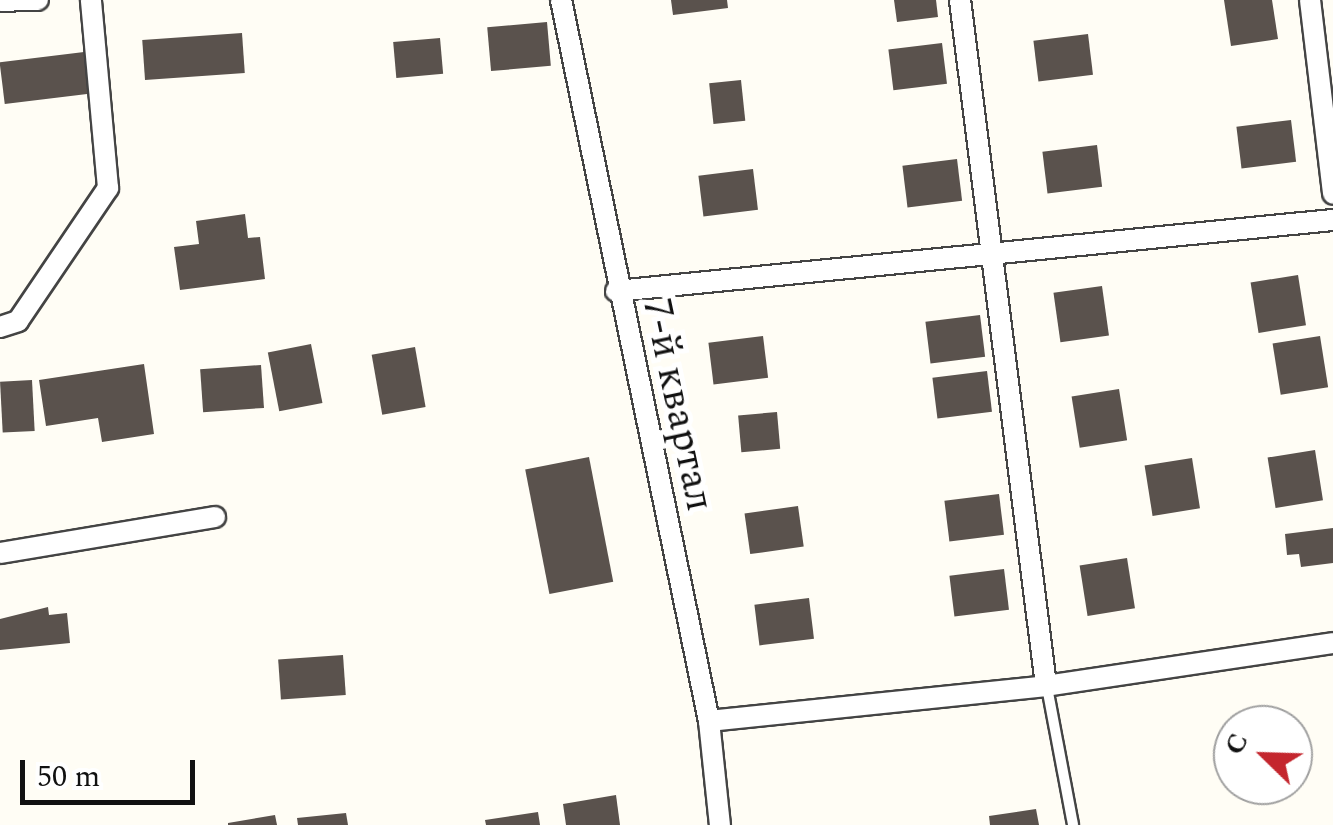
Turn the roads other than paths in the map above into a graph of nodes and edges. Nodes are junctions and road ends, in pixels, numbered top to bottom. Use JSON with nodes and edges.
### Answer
{"nodes":[{"id":1,"x":38,"y":0,"type":"edge"},
{"id":2,"x":91,"y":0,"type":"edge"},
{"id":3,"x":562,"y":0,"type":"edge"},
{"id":4,"x":960,"y":0,"type":"edge"},
{"id":5,"x":1310,"y":0,"type":"edge"},
{"id":6,"x":0,"y":1,"type":"edge"},
{"id":7,"x":1333,"y":194,"type":"edge"},
{"id":8,"x":1333,"y":220,"type":"edge"},
{"id":9,"x":996,"y":253,"type":"junction"},
{"id":10,"x":616,"y":291,"type":"junction"},
{"id":11,"x":0,"y":327,"type":"edge"},
{"id":12,"x":215,"y":517,"type":"dead end"},
{"id":13,"x":0,"y":553,"type":"edge"},
{"id":14,"x":1333,"y":643,"type":"edge"},
{"id":15,"x":1046,"y":686,"type":"junction"},
{"id":16,"x":708,"y":720,"type":"junction"},
{"id":17,"x":720,"y":825,"type":"edge"},
{"id":18,"x":1073,"y":825,"type":"edge"}],
"edges":[{"from":1,"to":6,"type":"street"},
{"from":2,"to":11,"type":"street"},
{"from":3,"to":10,"type":"street","name":"7-й квартал"},
{"from":4,"to":9,"type":"street"},
{"from":5,"to":7,"type":"street"},
{"from":8,"to":9,"type":"street"},
{"from":9,"to":10,"type":"street"},
{"from":9,"to":15,"type":"street"},
{"from":10,"to":16,"type":"street","name":"7-й квартал"},
{"from":12,"to":13,"type":"street"},
{"from":14,"to":15,"type":"street"},
{"from":15,"to":16,"type":"street"},
{"from":15,"to":18,"type":"lane"},
{"from":16,"to":17,"type":"street","name":"7-й квартал"}]}
